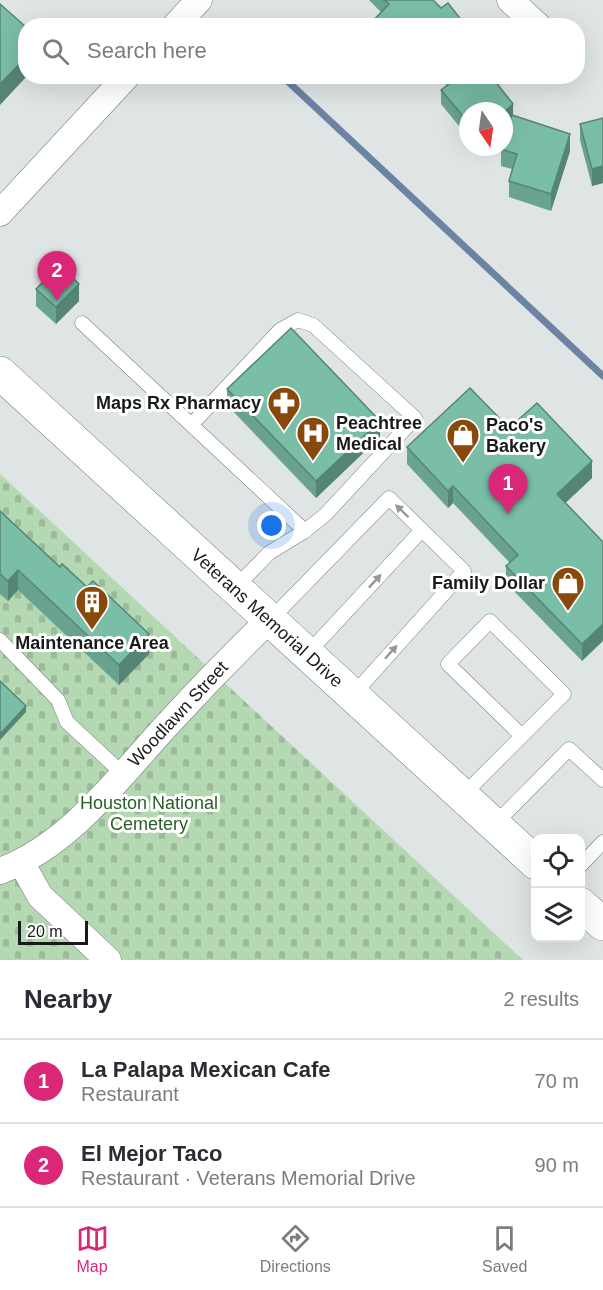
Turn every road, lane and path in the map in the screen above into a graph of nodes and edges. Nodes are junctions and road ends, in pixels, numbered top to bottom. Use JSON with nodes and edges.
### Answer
{"nodes":[{"id":1,"x":199,"y":0,"type":"edge"},
{"id":2,"x":510,"y":0,"type":"edge"},
{"id":3,"x":182,"y":18,"type":"edge"},
{"id":4,"x":529,"y":18,"type":"edge"},
{"id":5,"x":120,"y":84,"type":"edge"},
{"id":6,"x":3,"y":203,"type":"edge"},
{"id":7,"x":82,"y":323,"type":"dead end"},
{"id":8,"x":0,"y":373,"type":"edge"},
{"id":9,"x":192,"y":424,"type":"junction"},
{"id":10,"x":422,"y":530,"type":"junction"},
{"id":11,"x":305,"y":531,"type":"junction"},
{"id":12,"x":235,"y":588,"type":"junction"},
{"id":13,"x":269,"y":620,"type":"junction"},
{"id":14,"x":0,"y":640,"type":"edge"},
{"id":15,"x":307,"y":654,"type":"junction"},
{"id":16,"x":352,"y":696,"type":"junction"},
{"id":17,"x":522,"y":736,"type":"junction"},
{"id":18,"x":123,"y":774,"type":"junction"},
{"id":19,"x":603,"y":780,"type":"edge"},
{"id":20,"x":462,"y":796,"type":"junction"},
{"id":21,"x":494,"y":825,"type":"junction"},
{"id":22,"x":603,"y":842,"type":"edge"},
{"id":23,"x":531,"y":858,"type":"edge"},
{"id":24,"x":585,"y":861,"type":"edge"},
{"id":25,"x":11,"y":866,"type":"edge"},
{"id":26,"x":585,"y":908,"type":"edge"},
{"id":27,"x":603,"y":924,"type":"edge"},
{"id":28,"x":108,"y":960,"type":"edge"}],
"edges":[{"from":1,"to":3,"type":"street"},
{"from":2,"to":4,"type":"street"},
{"from":5,"to":6,"type":"street"},
{"from":7,"to":9,"type":"lane"},
{"from":8,"to":12,"type":"main road","name":"Veterans Memorial Drive"},
{"from":9,"to":11,"type":"lane"},
{"from":9,"to":11,"type":"lane"},
{"from":10,"to":13,"type":"lane","one_way":true},
{"from":15,"to":10,"type":"lane","one_way":true},
{"from":16,"to":10,"type":"lane","one_way":true},
{"from":11,"to":12,"type":"lane"},
{"from":12,"to":13,"type":"main road","name":"Veterans Memorial Drive"},
{"from":13,"to":15,"type":"main road","name":"Veterans Memorial Drive"},
{"from":13,"to":18,"type":"street","name":"Woodlawn Street"},
{"from":14,"to":18,"type":"lane"},
{"from":15,"to":16,"type":"main road","name":"Veterans Memorial Drive"},
{"from":16,"to":20,"type":"main road","name":"Veterans Memorial Drive"},
{"from":17,"to":17,"type":"lane"},
{"from":17,"to":20,"type":"lane"},
{"from":18,"to":25,"type":"street","name":"Woodlawn Street"},
{"from":19,"to":21,"type":"lane"},
{"from":20,"to":21,"type":"main road","name":"Veterans Memorial Drive"},
{"from":21,"to":23,"type":"main road","name":"Veterans Memorial Drive"},
{"from":22,"to":24,"type":"lane"},
{"from":25,"to":28,"type":"street"},
{"from":26,"to":27,"type":"main road"}]}
